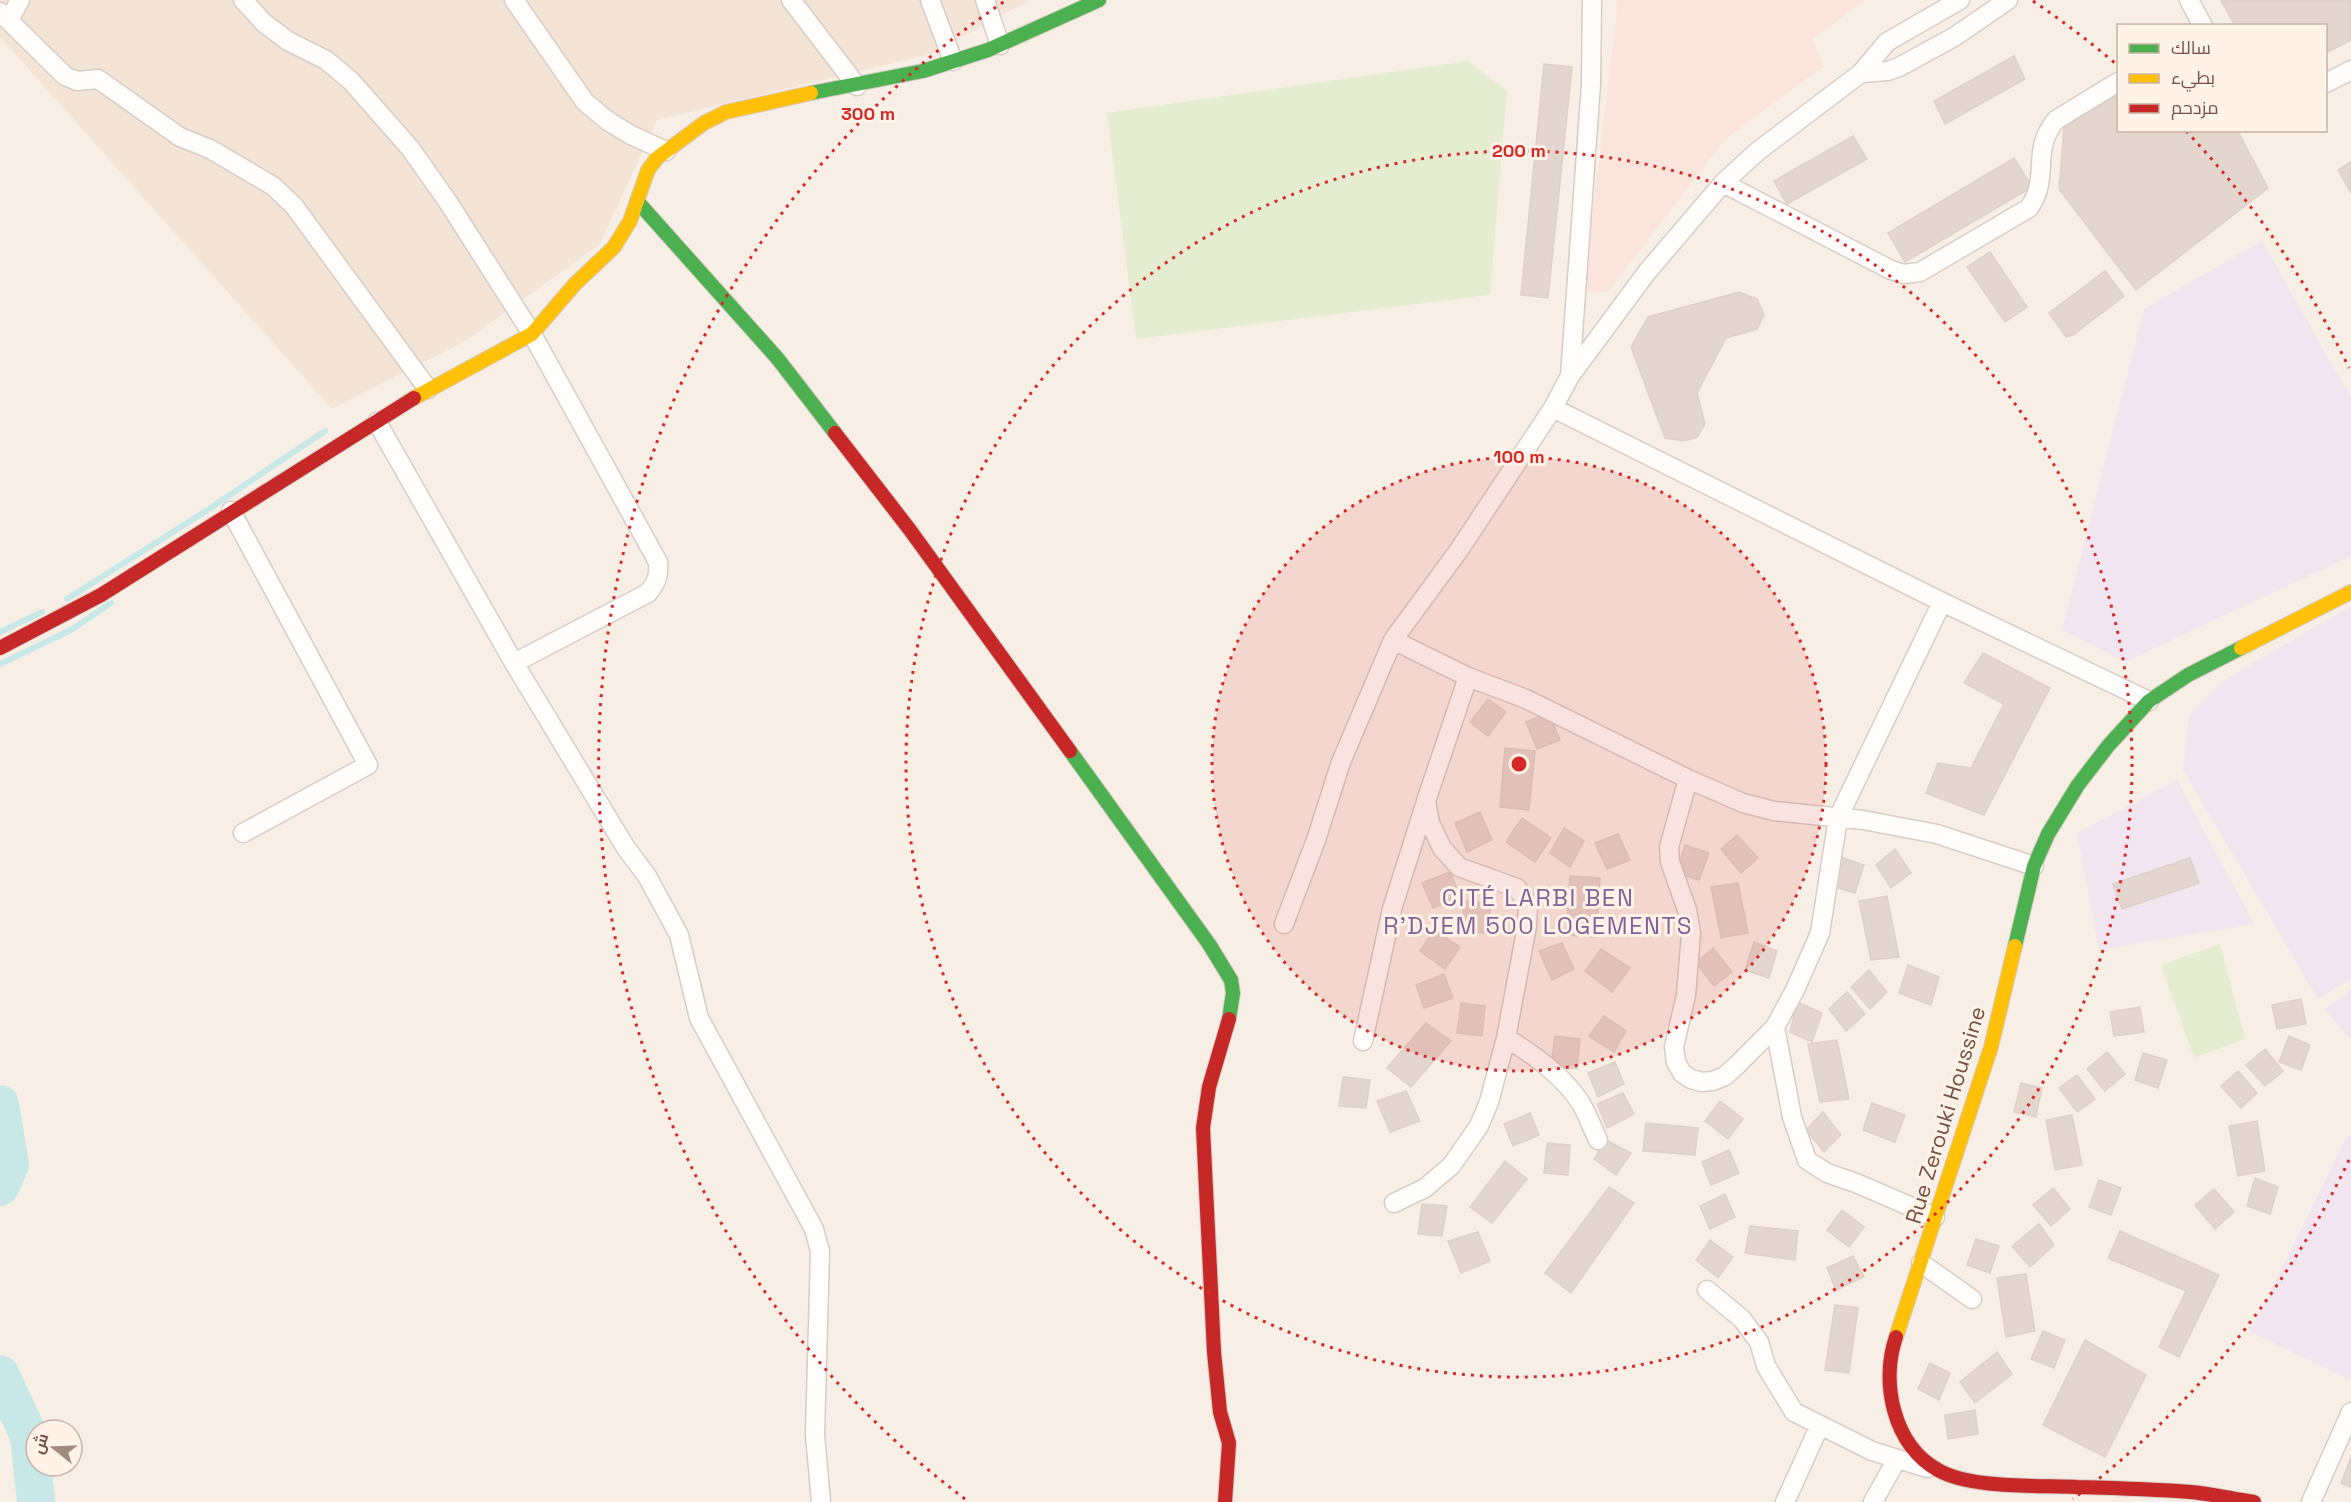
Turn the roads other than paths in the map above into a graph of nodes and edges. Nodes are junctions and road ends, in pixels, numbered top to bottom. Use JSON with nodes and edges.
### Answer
{"nodes":[{"id":1,"x":20,"y":0,"type":"edge"},
{"id":2,"x":243,"y":0,"type":"edge"},
{"id":3,"x":514,"y":0,"type":"edge"},
{"id":4,"x":791,"y":0,"type":"edge"},
{"id":5,"x":930,"y":0,"type":"edge"},
{"id":6,"x":985,"y":0,"type":"edge"},
{"id":7,"x":1099,"y":0,"type":"edge"},
{"id":8,"x":1592,"y":0,"type":"edge"},
{"id":9,"x":1960,"y":0,"type":"edge"},
{"id":10,"x":2008,"y":0,"type":"edge"},
{"id":11,"x":2189,"y":0,"type":"edge"},
{"id":12,"x":4,"y":16,"type":"edge"},
{"id":13,"x":2202,"y":24,"type":"edge"},
{"id":14,"x":1000,"y":45,"type":"junction"},
{"id":15,"x":953,"y":61,"type":"junction"},
{"id":16,"x":2351,"y":70,"type":"edge"},
{"id":17,"x":1861,"y":73,"type":"junction"},
{"id":18,"x":2327,"y":82,"type":"edge"},
{"id":19,"x":2117,"y":83,"type":"edge"},
{"id":20,"x":857,"y":86,"type":"junction"},
{"id":21,"x":666,"y":151,"type":"junction"},
{"id":22,"x":1723,"y":183,"type":"junction"},
{"id":23,"x":637,"y":201,"type":"junction"},
{"id":24,"x":532,"y":334,"type":"junction"},
{"id":25,"x":1570,"y":376,"type":"junction"},
{"id":26,"x":428,"y":389,"type":"junction"},
{"id":27,"x":1554,"y":408,"type":"junction"},
{"id":28,"x":377,"y":422,"type":"junction"},
{"id":29,"x":231,"y":511,"type":"junction"},
{"id":30,"x":2351,"y":592,"type":"edge"},
{"id":31,"x":1942,"y":602,"type":"junction"},
{"id":32,"x":1393,"y":640,"type":"junction"},
{"id":33,"x":0,"y":648,"type":"edge"},
{"id":34,"x":514,"y":663,"type":"junction"},
{"id":35,"x":1468,"y":677,"type":"junction"},
{"id":36,"x":2149,"y":701,"type":"junction"},
{"id":37,"x":1688,"y":779,"type":"junction"},
{"id":38,"x":1426,"y":801,"type":"junction"},
{"id":39,"x":1838,"y":818,"type":"junction"},
{"id":40,"x":243,"y":833,"type":"dead end"},
{"id":41,"x":2034,"y":866,"type":"junction"},
{"id":42,"x":1284,"y":924,"type":"dead end"},
{"id":43,"x":1775,"y":1027,"type":"junction"},
{"id":44,"x":1506,"y":1038,"type":"junction"},
{"id":45,"x":1363,"y":1041,"type":"dead end"},
{"id":46,"x":1598,"y":1140,"type":"dead end"},
{"id":47,"x":1394,"y":1203,"type":"dead end"},
{"id":48,"x":1935,"y":1217,"type":"junction"},
{"id":49,"x":1921,"y":1263,"type":"junction"},
{"id":50,"x":1707,"y":1290,"type":"dead end"},
{"id":51,"x":1972,"y":1299,"type":"dead end"},
{"id":52,"x":2350,"y":1418,"type":"edge"},
{"id":53,"x":1820,"y":1425,"type":"junction"},
{"id":54,"x":1898,"y":1459,"type":"junction"},
{"id":55,"x":1940,"y":1471,"type":"junction"},
{"id":56,"x":2126,"y":1496,"type":"edge"},
{"id":57,"x":2190,"y":1497,"type":"edge"},
{"id":58,"x":821,"y":1502,"type":"edge"},
{"id":59,"x":1225,"y":1502,"type":"edge"},
{"id":60,"x":1785,"y":1502,"type":"edge"},
{"id":61,"x":1873,"y":1502,"type":"edge"},
{"id":62,"x":2254,"y":1502,"type":"edge"},
{"id":63,"x":2311,"y":1502,"type":"edge"}],
"edges":[{"from":1,"to":12,"type":"street"},
{"from":2,"to":24,"type":"street"},
{"from":3,"to":21,"type":"street"},
{"from":4,"to":20,"type":"street"},
{"from":5,"to":15,"type":"street"},
{"from":6,"to":14,"type":"street"},
{"from":7,"to":14,"type":"street"},
{"from":8,"to":25,"type":"street"},
{"from":9,"to":17,"type":"street"},
{"from":10,"to":17,"type":"street"},
{"from":11,"to":13,"type":"street"},
{"from":12,"to":26,"type":"street"},
{"from":14,"to":15,"type":"street"},
{"from":15,"to":20,"type":"street"},
{"from":16,"to":18,"type":"street"},
{"from":17,"to":22,"type":"street"},
{"from":19,"to":22,"type":"street"},
{"from":20,"to":21,"type":"street"},
{"from":21,"to":23,"type":"street"},
{"from":22,"to":25,"type":"street"},
{"from":23,"to":24,"type":"street"},
{"from":23,"to":59,"type":"street"},
{"from":24,"to":26,"type":"street"},
{"from":24,"to":34,"type":"street"},
{"from":25,"to":27,"type":"street"},
{"from":26,"to":28,"type":"street"},
{"from":27,"to":31,"type":"street"},
{"from":27,"to":32,"type":"street"},
{"from":28,"to":29,"type":"street"},
{"from":28,"to":34,"type":"street"},
{"from":29,"to":33,"type":"street"},
{"from":29,"to":40,"type":"street"},
{"from":30,"to":36,"type":"street","name":"Rue Zerouki Houssine"},
{"from":31,"to":36,"type":"street"},
{"from":31,"to":39,"type":"street"},
{"from":32,"to":35,"type":"street"},
{"from":32,"to":42,"type":"street"},
{"from":34,"to":58,"type":"street"},
{"from":35,"to":37,"type":"street"},
{"from":35,"to":38,"type":"street"},
{"from":36,"to":41,"type":"street","name":"Rue Zerouki Houssine"},
{"from":37,"to":39,"type":"street"},
{"from":37,"to":43,"type":"street"},
{"from":38,"to":44,"type":"street"},
{"from":38,"to":45,"type":"street"},
{"from":39,"to":41,"type":"street"},
{"from":39,"to":43,"type":"street"},
{"from":41,"to":48,"type":"street","name":"Rue Zerouki Houssine"},
{"from":43,"to":48,"type":"street"},
{"from":44,"to":46,"type":"street"},
{"from":44,"to":47,"type":"street"},
{"from":48,"to":49,"type":"street","name":"Rue Zerouki Houssine"},
{"from":49,"to":51,"type":"street"},
{"from":49,"to":55,"type":"street","name":"Rue Zerouki Houssine"},
{"from":50,"to":53,"type":"street"},
{"from":52,"to":63,"type":"street"},
{"from":53,"to":54,"type":"street"},
{"from":53,"to":60,"type":"street"},
{"from":54,"to":55,"type":"street"},
{"from":54,"to":61,"type":"street"},
{"from":55,"to":56,"type":"street","name":"Rue Zerouki Houssine"},
{"from":56,"to":57,"type":"street","name":"Rue Zerouki Houssine"},
{"from":57,"to":62,"type":"street","name":"Rue Zerouki Houssine"}]}
